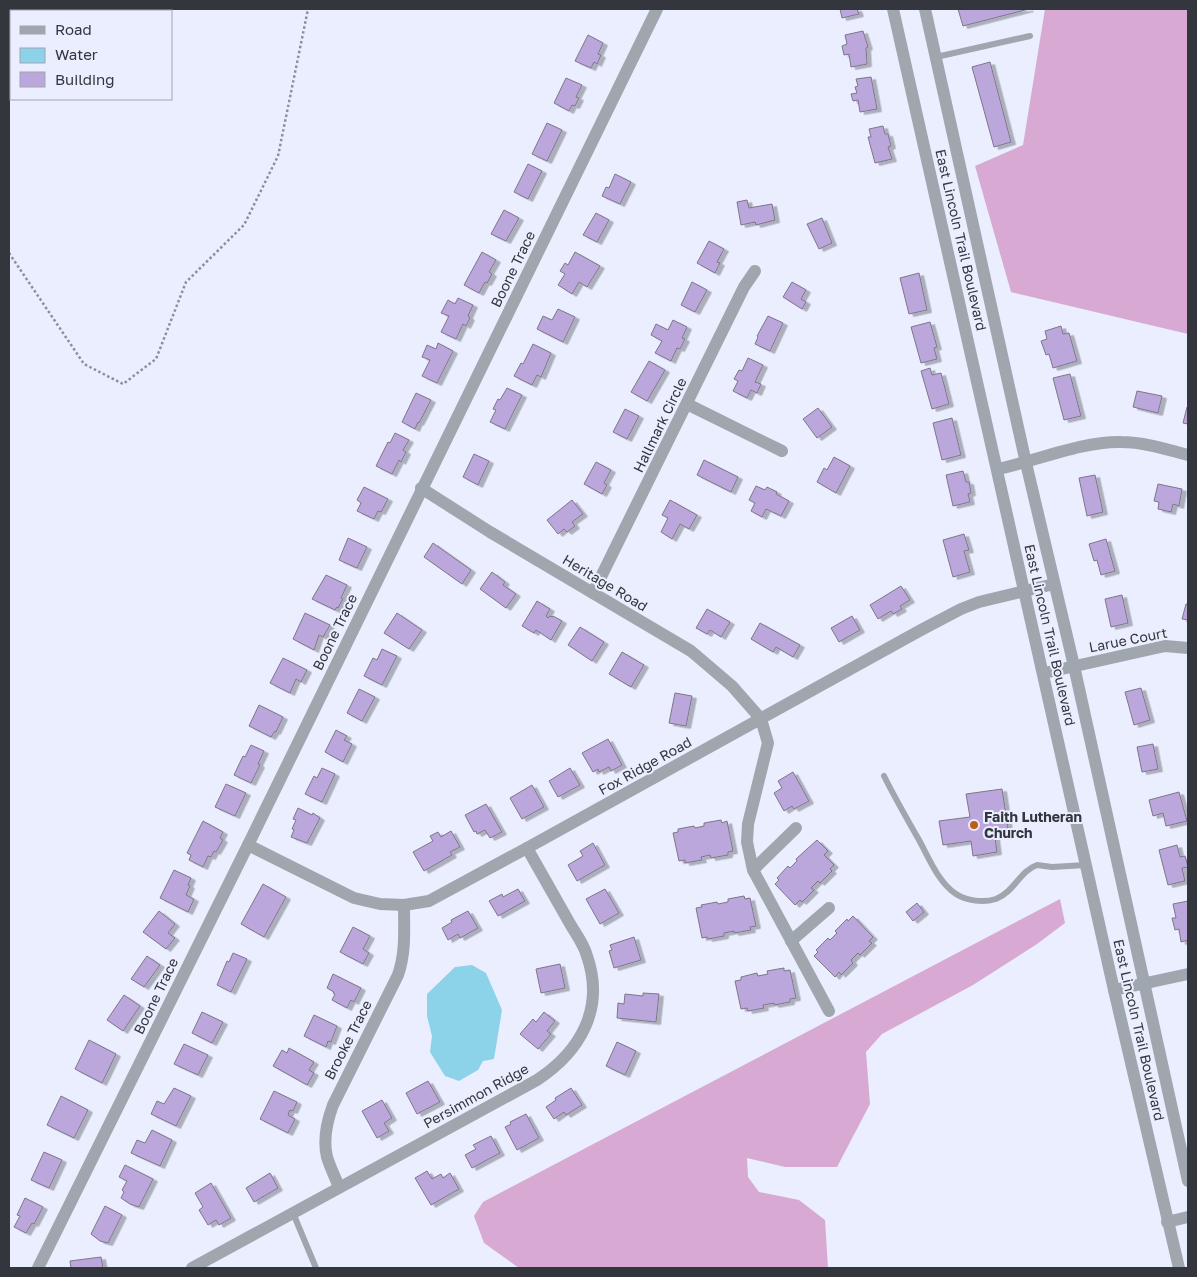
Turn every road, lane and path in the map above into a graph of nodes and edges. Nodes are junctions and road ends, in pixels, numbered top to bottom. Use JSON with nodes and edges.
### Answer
{"nodes":[{"id":1,"x":308,"y":9,"type":"edge"},
{"id":2,"x":657,"y":9,"type":"edge"},
{"id":3,"x":894,"y":9,"type":"edge"},
{"id":4,"x":925,"y":9,"type":"edge"},
{"id":5,"x":1030,"y":36,"type":"dead end"},
{"id":6,"x":936,"y":57,"type":"junction"},
{"id":7,"x":9,"y":253,"type":"edge"},
{"id":8,"x":755,"y":271,"type":"dead end"},
{"id":9,"x":687,"y":404,"type":"junction"},
{"id":10,"x":782,"y":452,"type":"dead end"},
{"id":11,"x":1188,"y":455,"type":"edge"},
{"id":12,"x":1026,"y":463,"type":"junction"},
{"id":13,"x":998,"y":469,"type":"junction"},
{"id":14,"x":421,"y":488,"type":"junction"},
{"id":15,"x":1054,"y":584,"type":"junction"},
{"id":16,"x":1024,"y":590,"type":"junction"},
{"id":17,"x":593,"y":593,"type":"junction"},
{"id":18,"x":1188,"y":648,"type":"edge"},
{"id":19,"x":1074,"y":666,"type":"junction"},
{"id":20,"x":1044,"y":673,"type":"junction"},
{"id":21,"x":761,"y":719,"type":"junction"},
{"id":22,"x":884,"y":776,"type":"dead end"},
{"id":23,"x":796,"y":828,"type":"dead end"},
{"id":24,"x":248,"y":845,"type":"junction"},
{"id":25,"x":528,"y":848,"type":"junction"},
{"id":26,"x":1086,"y":865,"type":"junction"},
{"id":27,"x":753,"y":870,"type":"junction"},
{"id":28,"x":404,"y":906,"type":"junction"},
{"id":29,"x":829,"y":908,"type":"dead end"},
{"id":30,"x":791,"y":941,"type":"junction"},
{"id":31,"x":1188,"y":974,"type":"edge"},
{"id":32,"x":1143,"y":984,"type":"junction"},
{"id":33,"x":1114,"y":990,"type":"junction"},
{"id":34,"x":830,"y":1011,"type":"dead end"},
{"id":35,"x":1188,"y":1181,"type":"edge"},
{"id":36,"x":339,"y":1187,"type":"junction"},
{"id":37,"x":293,"y":1213,"type":"junction"},
{"id":38,"x":1188,"y":1218,"type":"edge"},
{"id":39,"x":1167,"y":1222,"type":"junction"},
{"id":40,"x":38,"y":1268,"type":"edge"},
{"id":41,"x":192,"y":1268,"type":"edge"},
{"id":42,"x":316,"y":1268,"type":"edge"},
{"id":43,"x":1179,"y":1268,"type":"edge"}],
"edges":[{"from":1,"to":7,"type":"path"},
{"from":2,"to":14,"type":"street","name":"Boone Trace"},
{"from":3,"to":13,"type":"street","name":"East Lincoln Trail Boulevard"},
{"from":4,"to":6,"type":"street","name":"East Lincoln Trail Boulevard"},
{"from":5,"to":6,"type":"lane"},
{"from":6,"to":12,"type":"street","name":"East Lincoln Trail Boulevard"},
{"from":8,"to":9,"type":"street","name":"Hallmark Circle"},
{"from":9,"to":10,"type":"street"},
{"from":9,"to":17,"type":"street","name":"Hallmark Circle"},
{"from":11,"to":12,"type":"street"},
{"from":12,"to":13,"type":"street"},
{"from":12,"to":15,"type":"street","name":"East Lincoln Trail Boulevard"},
{"from":13,"to":16,"type":"street","name":"East Lincoln Trail Boulevard"},
{"from":14,"to":17,"type":"street","name":"Heritage Road"},
{"from":14,"to":24,"type":"street","name":"Boone Trace"},
{"from":15,"to":16,"type":"street","name":"Fox Ridge Road"},
{"from":15,"to":19,"type":"street","name":"East Lincoln Trail Boulevard"},
{"from":16,"to":20,"type":"street","name":"East Lincoln Trail Boulevard"},
{"from":16,"to":21,"type":"street","name":"Fox Ridge Road"},
{"from":17,"to":21,"type":"street","name":"Heritage Road"},
{"from":18,"to":19,"type":"street","name":"Larue Court"},
{"from":19,"to":20,"type":"street","name":"Larue Court"},
{"from":19,"to":32,"type":"street","name":"East Lincoln Trail Boulevard"},
{"from":20,"to":26,"type":"street","name":"East Lincoln Trail Boulevard"},
{"from":21,"to":25,"type":"street","name":"Fox Ridge Road"},
{"from":21,"to":27,"type":"street"},
{"from":22,"to":26,"type":"lane"},
{"from":23,"to":27,"type":"street"},
{"from":24,"to":28,"type":"street","name":"Fox Ridge Road"},
{"from":24,"to":40,"type":"street","name":"Boone Trace"},
{"from":25,"to":28,"type":"street","name":"Fox Ridge Road"},
{"from":25,"to":36,"type":"street","name":"Persimmon Ridge"},
{"from":26,"to":33,"type":"street","name":"East Lincoln Trail Boulevard"},
{"from":27,"to":30,"type":"street"},
{"from":28,"to":36,"type":"street","name":"Brooke Trace"},
{"from":29,"to":30,"type":"street"},
{"from":30,"to":34,"type":"street"},
{"from":31,"to":32,"type":"street"},
{"from":32,"to":33,"type":"street"},
{"from":32,"to":35,"type":"street","name":"East Lincoln Trail Boulevard"},
{"from":33,"to":39,"type":"street","name":"East Lincoln Trail Boulevard"},
{"from":36,"to":37,"type":"street","name":"Persimmon Ridge"},
{"from":37,"to":41,"type":"street","name":"Persimmon Ridge"},
{"from":37,"to":42,"type":"lane"},
{"from":38,"to":39,"type":"street"},
{"from":39,"to":43,"type":"street","name":"East Lincoln Trail Boulevard"}]}
